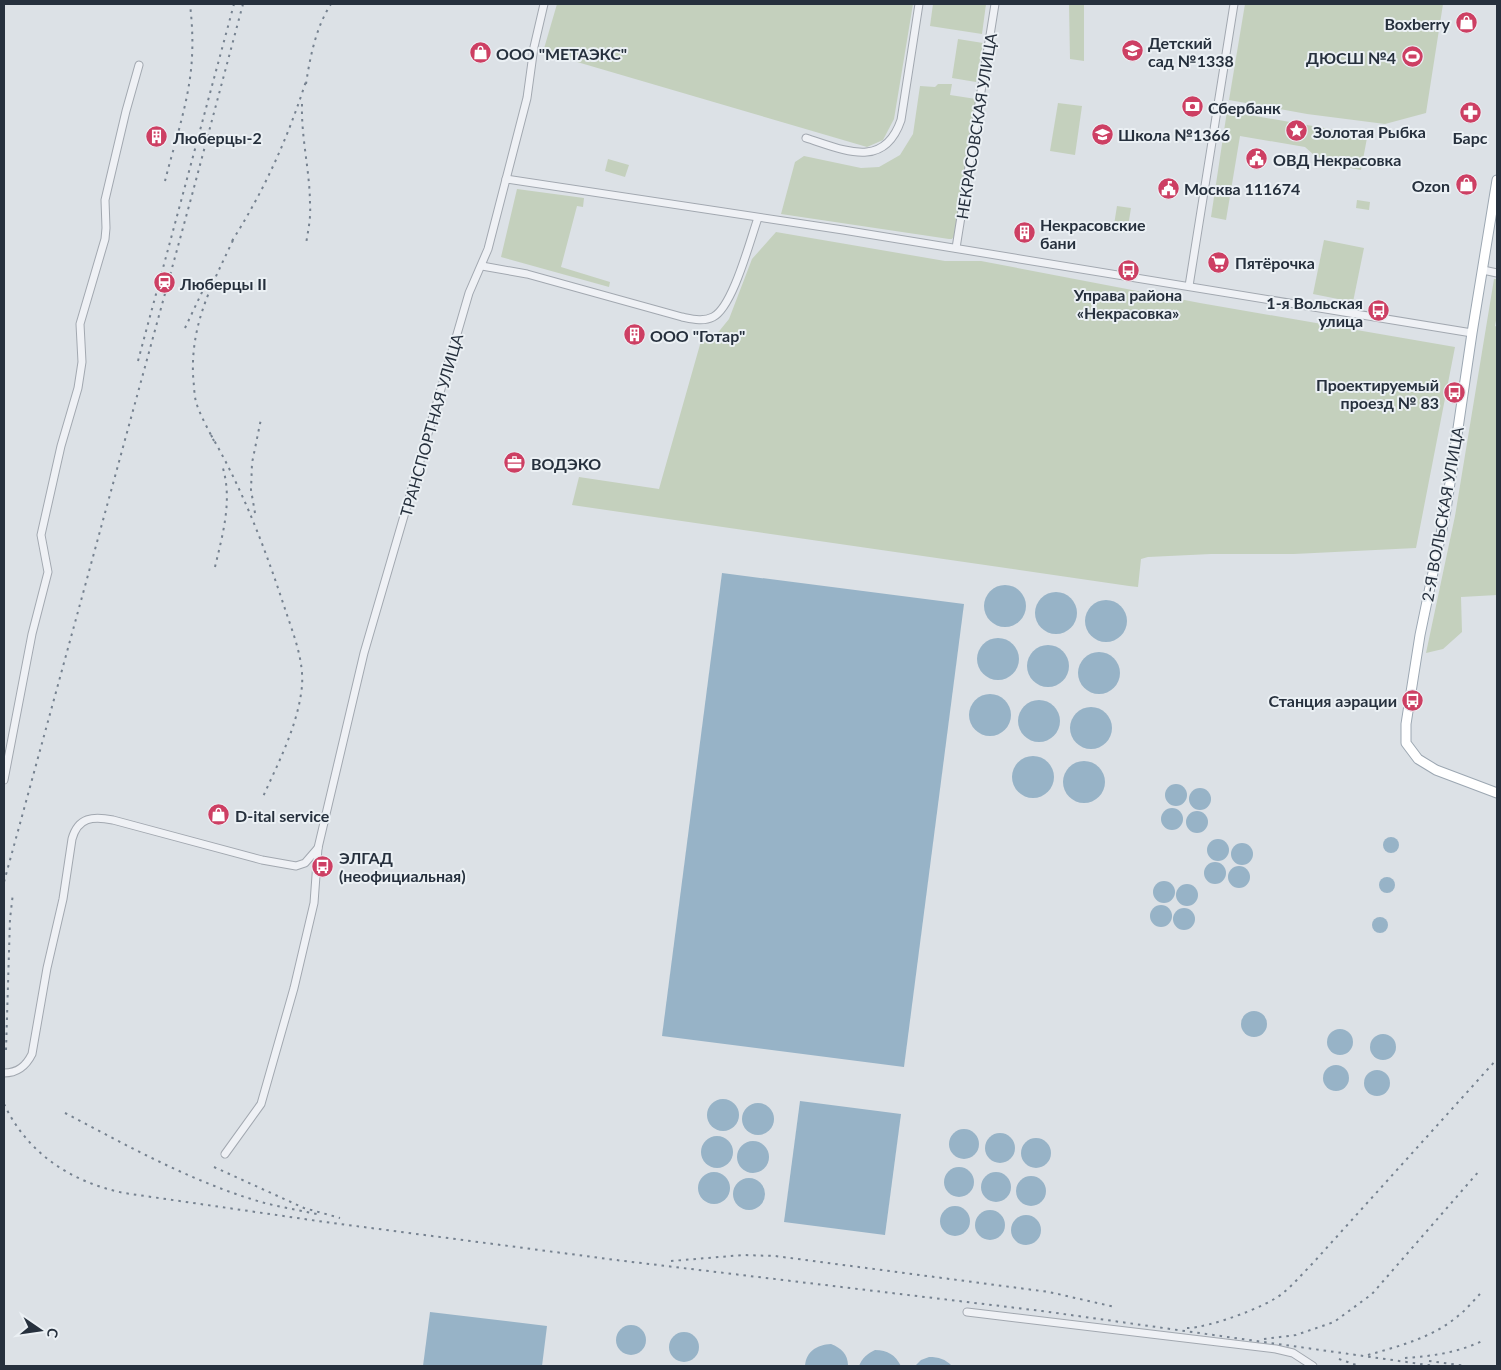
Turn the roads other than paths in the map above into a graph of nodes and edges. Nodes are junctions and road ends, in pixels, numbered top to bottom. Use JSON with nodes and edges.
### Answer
{"nodes":[{"id":1,"x":544,"y":4,"type":"edge"},
{"id":2,"x":919,"y":4,"type":"edge"},
{"id":3,"x":996,"y":4,"type":"edge"},
{"id":4,"x":1234,"y":4,"type":"edge"},
{"id":5,"x":139,"y":64,"type":"dead end"},
{"id":6,"x":806,"y":138,"type":"dead end"},
{"id":7,"x":506,"y":179,"type":"junction"},
{"id":8,"x":1497,"y":180,"type":"edge"},
{"id":9,"x":758,"y":218,"type":"junction"},
{"id":10,"x":956,"y":248,"type":"junction"},
{"id":11,"x":482,"y":266,"type":"junction"},
{"id":12,"x":1483,"y":270,"type":"junction"},
{"id":13,"x":1497,"y":273,"type":"edge"},
{"id":14,"x":1189,"y":286,"type":"junction"},
{"id":15,"x":1472,"y":332,"type":"junction"},
{"id":16,"x":4,"y":780,"type":"edge"},
{"id":17,"x":1497,"y":794,"type":"edge"},
{"id":18,"x":318,"y":848,"type":"junction"},
{"id":19,"x":4,"y":1073,"type":"edge"},
{"id":20,"x":225,"y":1154,"type":"dead end"},
{"id":21,"x":967,"y":1312,"type":"dead end"},
{"id":22,"x":1313,"y":1366,"type":"edge"}],
"edges":[{"from":1,"to":7,"type":"street","name":"ТРАНСПОРТНАЯ УЛИЦА"},
{"from":2,"to":6,"type":"street"},
{"from":3,"to":10,"type":"street","name":"НЕКРАСОВСКАЯ УЛИЦА"},
{"from":4,"to":14,"type":"street"},
{"from":5,"to":16,"type":"street"},
{"from":7,"to":9,"type":"street"},
{"from":7,"to":11,"type":"street","name":"ТРАНСПОРТНАЯ УЛИЦА"},
{"from":8,"to":12,"type":"main road","name":"2-Я ВОЛЬСКАЯ УЛИЦА"},
{"from":9,"to":10,"type":"street"},
{"from":9,"to":11,"type":"street"},
{"from":10,"to":14,"type":"street"},
{"from":11,"to":18,"type":"street","name":"ТРАНСПОРТНАЯ УЛИЦА"},
{"from":12,"to":13,"type":"street"},
{"from":12,"to":15,"type":"main road","name":"2-Я ВОЛЬСКАЯ УЛИЦА"},
{"from":14,"to":15,"type":"street"},
{"from":15,"to":17,"type":"main road","name":"2-Я ВОЛЬСКАЯ УЛИЦА"},
{"from":18,"to":19,"type":"street"},
{"from":18,"to":20,"type":"street","name":"ТРАНСПОРТНАЯ УЛИЦА"},
{"from":21,"to":22,"type":"street"}]}
